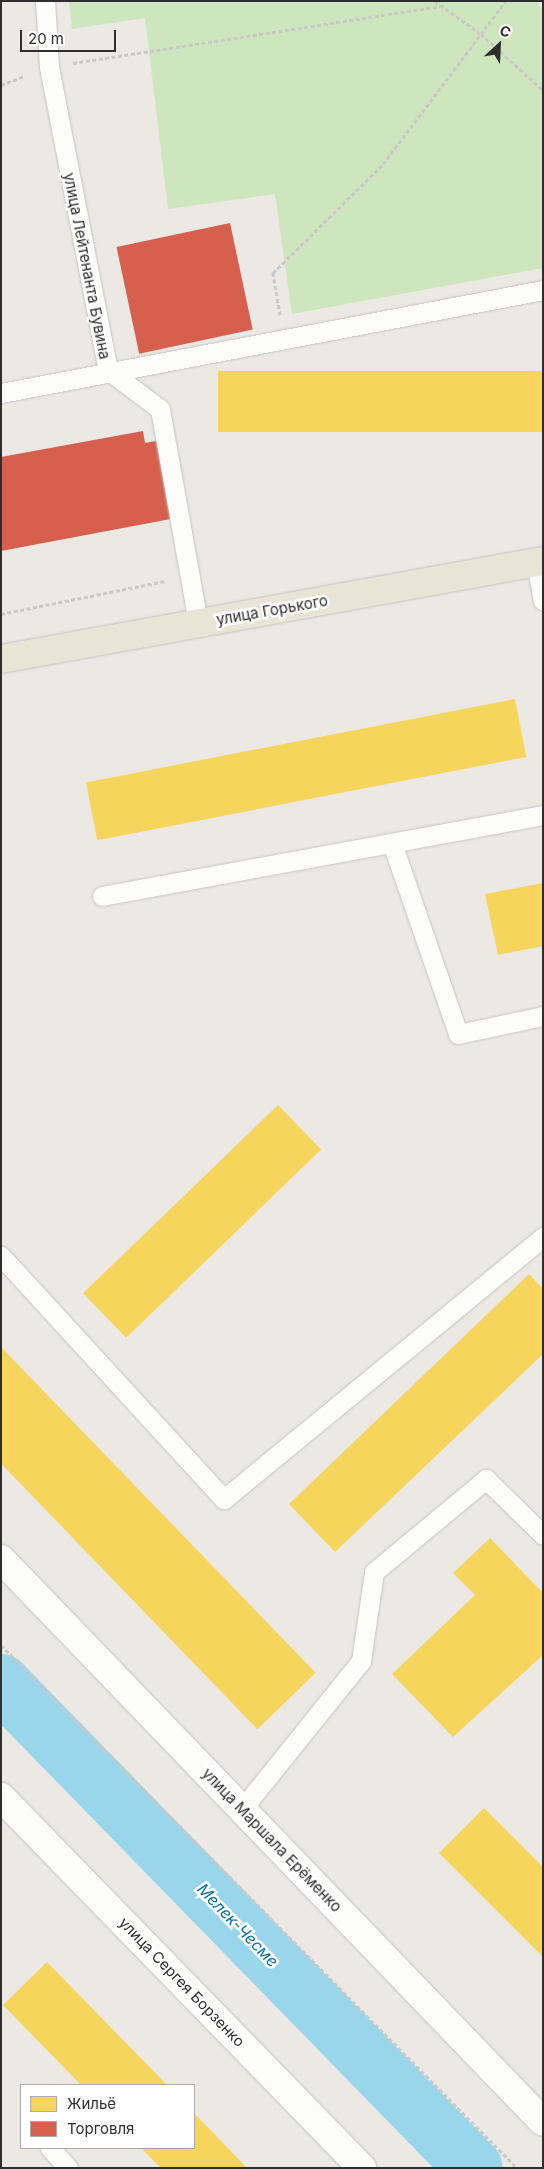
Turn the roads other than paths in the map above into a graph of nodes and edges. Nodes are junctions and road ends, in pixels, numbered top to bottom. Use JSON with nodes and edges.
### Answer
{"nodes":[{"id":1,"x":45,"y":1,"type":"edge"},
{"id":2,"x":543,"y":290,"type":"edge"},
{"id":3,"x":108,"y":370,"type":"junction"},
{"id":4,"x":1,"y":393,"type":"edge"},
{"id":5,"x":540,"y":562,"type":"edge"},
{"id":6,"x":543,"y":600,"type":"edge"},
{"id":7,"x":198,"y":623,"type":"junction"},
{"id":8,"x":1,"y":659,"type":"edge"},
{"id":9,"x":543,"y":816,"type":"edge"},
{"id":10,"x":392,"y":843,"type":"junction"},
{"id":11,"x":102,"y":896,"type":"dead end"},
{"id":12,"x":543,"y":1016,"type":"edge"},
{"id":13,"x":543,"y":1236,"type":"edge"},
{"id":14,"x":1,"y":1256,"type":"edge"},
{"id":15,"x":543,"y":1535,"type":"edge"},
{"id":16,"x":1,"y":1559,"type":"edge"},
{"id":17,"x":1,"y":1797,"type":"edge"},
{"id":18,"x":242,"y":1809,"type":"junction"},
{"id":19,"x":543,"y":2122,"type":"edge"},
{"id":20,"x":51,"y":2149,"type":"edge"},
{"id":21,"x":68,"y":2168,"type":"edge"},
{"id":22,"x":362,"y":2168,"type":"edge"}],
"edges":[{"from":1,"to":3,"type":"lane","name":"улица Лейтенанта Бувина"},
{"from":2,"to":3,"type":"lane"},
{"from":3,"to":4,"type":"lane"},
{"from":3,"to":7,"type":"lane","name":"улица Лейтенанта Бувина"},
{"from":5,"to":6,"type":"lane"},
{"from":5,"to":7,"type":"main road","name":"улица Горького"},
{"from":7,"to":8,"type":"main road","name":"улица Горького"},
{"from":9,"to":10,"type":"lane"},
{"from":10,"to":11,"type":"lane"},
{"from":10,"to":12,"type":"lane"},
{"from":13,"to":14,"type":"lane"},
{"from":15,"to":18,"type":"lane"},
{"from":16,"to":18,"type":"main road","name":"улица Маршала Ерёменко"},
{"from":17,"to":22,"type":"main road","name":"улица Сергея Борзенко"},
{"from":18,"to":19,"type":"main road","name":"улица Маршала Ерёменко"},
{"from":20,"to":21,"type":"lane"}]}
